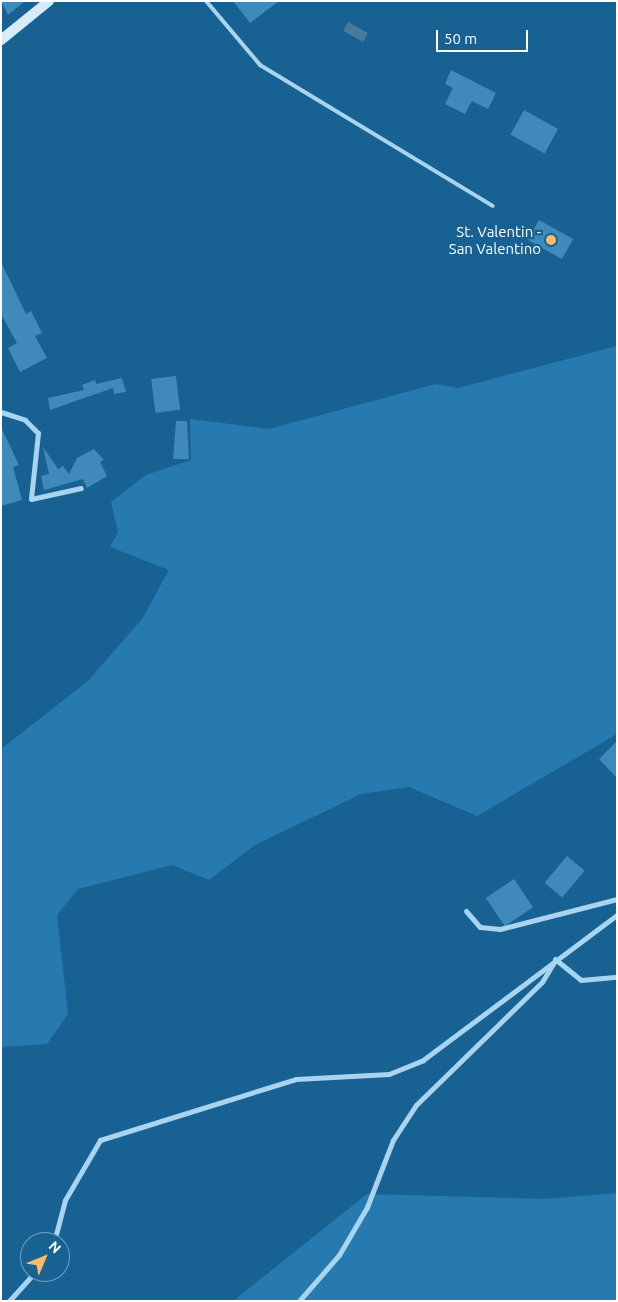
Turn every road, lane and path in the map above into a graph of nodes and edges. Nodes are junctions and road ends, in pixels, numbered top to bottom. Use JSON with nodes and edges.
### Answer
{"nodes":[{"id":1,"x":49,"y":1,"type":"edge"},
{"id":2,"x":206,"y":1,"type":"edge"},
{"id":3,"x":1,"y":40,"type":"edge"},
{"id":4,"x":493,"y":206,"type":"dead end"},
{"id":5,"x":1,"y":412,"type":"edge"},
{"id":6,"x":80,"y":488,"type":"dead end"},
{"id":7,"x":617,"y":898,"type":"edge"},
{"id":8,"x":466,"y":911,"type":"dead end"},
{"id":9,"x":617,"y":915,"type":"edge"},
{"id":10,"x":555,"y":959,"type":"junction"},
{"id":11,"x":617,"y":977,"type":"edge"},
{"id":12,"x":57,"y":1232,"type":"edge"},
{"id":13,"x":26,"y":1282,"type":"edge"},
{"id":14,"x":10,"y":1301,"type":"edge"},
{"id":15,"x":299,"y":1301,"type":"edge"}],
"edges":[{"from":1,"to":3,"type":"main road"},
{"from":2,"to":4,"type":"lane"},
{"from":5,"to":6,"type":"street"},
{"from":7,"to":8,"type":"street"},
{"from":9,"to":10,"type":"street"},
{"from":10,"to":11,"type":"street"},
{"from":10,"to":12,"type":"street"},
{"from":10,"to":15,"type":"street"},
{"from":13,"to":14,"type":"street"}]}
